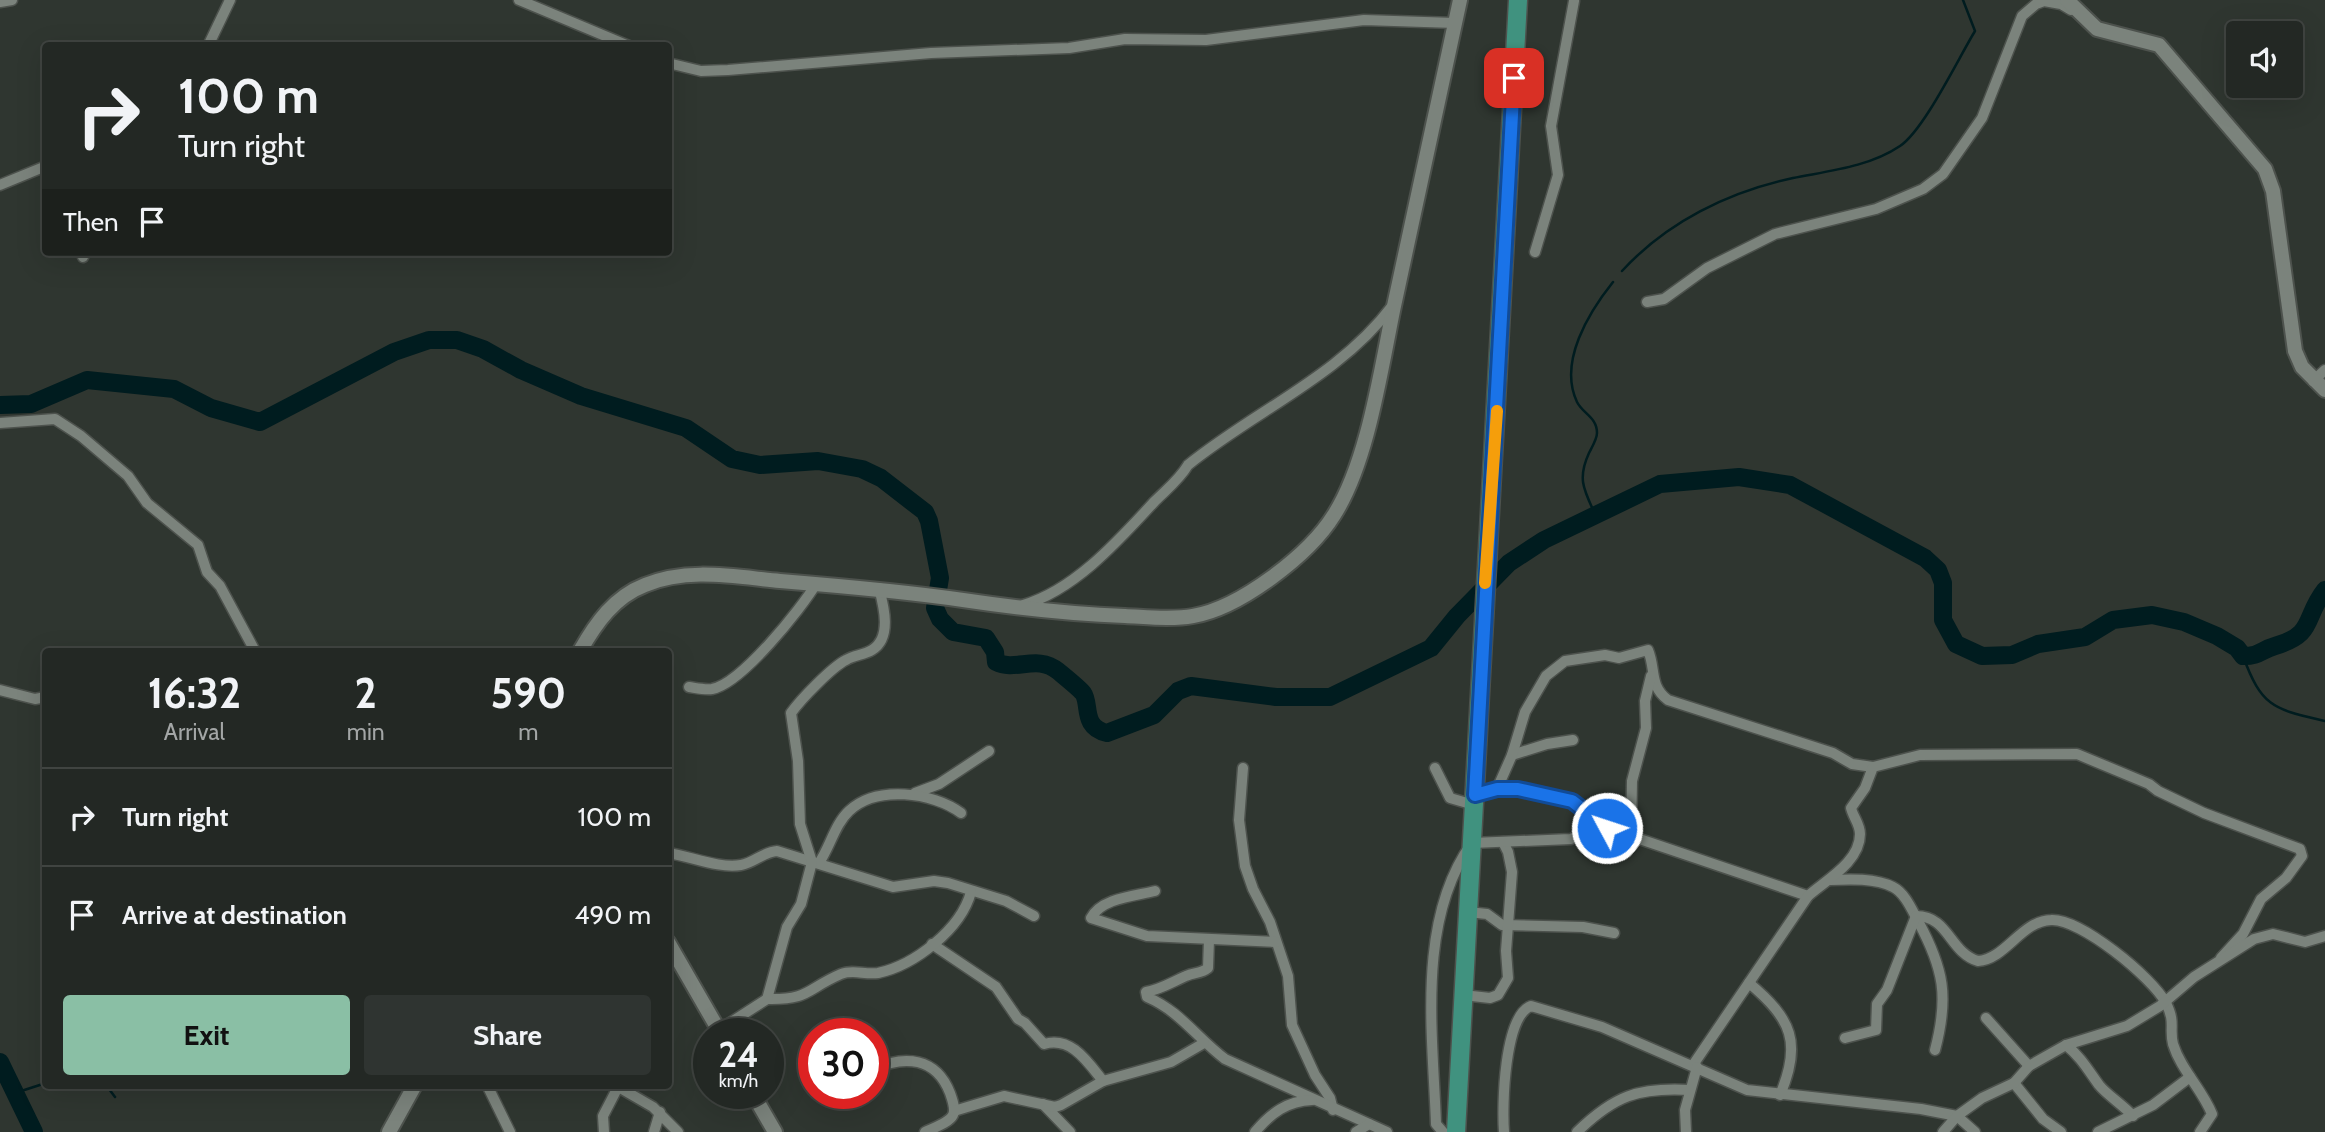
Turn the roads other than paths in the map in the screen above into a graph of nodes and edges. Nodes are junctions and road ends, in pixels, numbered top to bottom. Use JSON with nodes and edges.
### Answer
{"nodes":[{"id":1,"x":12,"y":0,"type":"edge"},
{"id":2,"x":230,"y":0,"type":"edge"},
{"id":3,"x":519,"y":0,"type":"edge"},
{"id":4,"x":1460,"y":0,"type":"edge"},
{"id":5,"x":1518,"y":0,"type":"edge"},
{"id":6,"x":2067,"y":0,"type":"edge"},
{"id":7,"x":1574,"y":1,"type":"edge"},
{"id":8,"x":0,"y":2,"type":"edge"},
{"id":9,"x":2081,"y":15,"type":"junction"},
{"id":10,"x":1455,"y":23,"type":"junction"},
{"id":11,"x":210,"y":42,"type":"edge"},
{"id":12,"x":619,"y":42,"type":"edge"},
{"id":13,"x":672,"y":64,"type":"edge"},
{"id":14,"x":42,"y":168,"type":"edge"},
{"id":15,"x":0,"y":186,"type":"edge"},
{"id":16,"x":1535,"y":252,"type":"dead end"},
{"id":17,"x":1395,"y":302,"type":"junction"},
{"id":18,"x":1647,"y":302,"type":"dead end"},
{"id":19,"x":2325,"y":370,"type":"edge"},
{"id":20,"x":2313,"y":381,"type":"junction"},
{"id":21,"x":2325,"y":390,"type":"edge"},
{"id":22,"x":0,"y":423,"type":"edge"},
{"id":23,"x":816,"y":584,"type":"junction"},
{"id":24,"x":879,"y":588,"type":"junction"},
{"id":25,"x":1013,"y":608,"type":"junction"},
{"id":26,"x":254,"y":648,"type":"edge"},
{"id":27,"x":582,"y":648,"type":"edge"},
{"id":28,"x":1651,"y":676,"type":"junction"},
{"id":29,"x":690,"y":687,"type":"dead end"},
{"id":30,"x":0,"y":690,"type":"edge"},
{"id":31,"x":42,"y":698,"type":"edge"},
{"id":32,"x":1573,"y":740,"type":"dead end"},
{"id":33,"x":989,"y":751,"type":"dead end"},
{"id":34,"x":1512,"y":755,"type":"junction"},
{"id":35,"x":1873,"y":767,"type":"junction"},
{"id":36,"x":1243,"y":768,"type":"dead end"},
{"id":37,"x":1436,"y":768,"type":"dead end"},
{"id":38,"x":1497,"y":789,"type":"junction"},
{"id":39,"x":904,"y":796,"type":"junction"},
{"id":40,"x":1474,"y":800,"type":"junction"},
{"id":41,"x":961,"y":813,"type":"dead end"},
{"id":42,"x":1590,"y":817,"type":"junction"},
{"id":43,"x":1631,"y":835,"type":"junction"},
{"id":44,"x":1503,"y":842,"type":"junction"},
{"id":45,"x":1472,"y":843,"type":"junction"},
{"id":46,"x":672,"y":854,"type":"edge"},
{"id":47,"x":816,"y":863,"type":"junction"},
{"id":48,"x":1830,"y":880,"type":"junction"},
{"id":49,"x":1155,"y":891,"type":"dead end"},
{"id":50,"x":971,"y":892,"type":"junction"},
{"id":51,"x":1808,"y":896,"type":"junction"},
{"id":52,"x":1468,"y":912,"type":"junction"},
{"id":53,"x":1034,"y":916,"type":"dead end"},
{"id":54,"x":1916,"y":916,"type":"junction"},
{"id":55,"x":1509,"y":925,"type":"junction"},
{"id":56,"x":1614,"y":933,"type":"dead end"},
{"id":57,"x":2325,"y":936,"type":"edge"},
{"id":58,"x":1209,"y":940,"type":"junction"},
{"id":59,"x":1276,"y":942,"type":"junction"},
{"id":60,"x":932,"y":944,"type":"junction"},
{"id":61,"x":672,"y":949,"type":"edge"},
{"id":62,"x":2221,"y":958,"type":"junction"},
{"id":63,"x":1749,"y":983,"type":"junction"},
{"id":64,"x":1464,"y":995,"type":"junction"},
{"id":65,"x":767,"y":999,"type":"junction"},
{"id":66,"x":2165,"y":1002,"type":"junction"},
{"id":67,"x":712,"y":1018,"type":"edge"},
{"id":68,"x":740,"y":1018,"type":"edge"},
{"id":69,"x":1986,"y":1018,"type":"dead end"},
{"id":70,"x":1845,"y":1038,"type":"dead end"},
{"id":71,"x":1204,"y":1043,"type":"junction"},
{"id":72,"x":2066,"y":1045,"type":"junction"},
{"id":73,"x":1935,"y":1050,"type":"dead end"},
{"id":74,"x":889,"y":1063,"type":"edge"},
{"id":75,"x":1695,"y":1066,"type":"junction"},
{"id":76,"x":2029,"y":1066,"type":"junction"},
{"id":77,"x":2190,"y":1077,"type":"junction"},
{"id":78,"x":1103,"y":1081,"type":"junction"},
{"id":79,"x":2014,"y":1083,"type":"junction"},
{"id":80,"x":413,"y":1089,"type":"edge"},
{"id":81,"x":489,"y":1089,"type":"edge"},
{"id":82,"x":615,"y":1089,"type":"edge"},
{"id":83,"x":621,"y":1089,"type":"edge"},
{"id":84,"x":1690,"y":1090,"type":"junction"},
{"id":85,"x":1780,"y":1095,"type":"junction"},
{"id":86,"x":1312,"y":1100,"type":"junction"},
{"id":87,"x":1043,"y":1104,"type":"junction"},
{"id":88,"x":761,"y":1109,"type":"edge"},
{"id":89,"x":1333,"y":1110,"type":"junction"},
{"id":90,"x":954,"y":1111,"type":"junction"},
{"id":91,"x":660,"y":1112,"type":"junction"},
{"id":92,"x":1957,"y":1116,"type":"junction"},
{"id":93,"x":2133,"y":1116,"type":"junction"},
{"id":94,"x":1369,"y":1124,"type":"junction"},
{"id":95,"x":389,"y":1132,"type":"edge"},
{"id":96,"x":510,"y":1132,"type":"edge"},
{"id":97,"x":604,"y":1132,"type":"edge"},
{"id":98,"x":654,"y":1132,"type":"edge"},
{"id":99,"x":678,"y":1132,"type":"edge"},
{"id":100,"x":775,"y":1132,"type":"edge"},
{"id":101,"x":925,"y":1132,"type":"edge"},
{"id":102,"x":1070,"y":1132,"type":"edge"},
{"id":103,"x":1255,"y":1132,"type":"edge"},
{"id":104,"x":1356,"y":1132,"type":"edge"},
{"id":105,"x":1387,"y":1132,"type":"edge"},
{"id":106,"x":1443,"y":1132,"type":"edge"},
{"id":107,"x":1456,"y":1132,"type":"edge"},
{"id":108,"x":1504,"y":1132,"type":"edge"},
{"id":109,"x":1577,"y":1132,"type":"edge"},
{"id":110,"x":1686,"y":1132,"type":"edge"},
{"id":111,"x":1943,"y":1132,"type":"edge"},
{"id":112,"x":1975,"y":1132,"type":"edge"},
{"id":113,"x":2061,"y":1132,"type":"edge"},
{"id":114,"x":2098,"y":1132,"type":"edge"},
{"id":115,"x":2200,"y":1132,"type":"edge"}],
"edges":[{"from":1,"to":8,"type":"street"},
{"from":2,"to":11,"type":"street"},
{"from":3,"to":12,"type":"street"},
{"from":4,"to":10,"type":"street"},
{"from":5,"to":40,"type":"highway"},
{"from":6,"to":9,"type":"street"},
{"from":7,"to":16,"type":"street"},
{"from":9,"to":18,"type":"street"},
{"from":9,"to":20,"type":"street"},
{"from":10,"to":13,"type":"street"},
{"from":10,"to":17,"type":"street"},
{"from":14,"to":15,"type":"street"},
{"from":17,"to":25,"type":"street"},
{"from":17,"to":25,"type":"street"},
{"from":19,"to":20,"type":"street"},
{"from":20,"to":21,"type":"street"},
{"from":22,"to":26,"type":"street"},
{"from":23,"to":24,"type":"street"},
{"from":23,"to":27,"type":"street"},
{"from":23,"to":29,"type":"street"},
{"from":24,"to":25,"type":"street"},
{"from":24,"to":47,"type":"street"},
{"from":28,"to":34,"type":"street"},
{"from":28,"to":35,"type":"street"},
{"from":28,"to":43,"type":"street"},
{"from":30,"to":31,"type":"street"},
{"from":32,"to":34,"type":"street"},
{"from":33,"to":39,"type":"street"},
{"from":34,"to":38,"type":"street"},
{"from":35,"to":48,"type":"street"},
{"from":35,"to":62,"type":"street"},
{"from":36,"to":59,"type":"street"},
{"from":37,"to":40,"type":"street"},
{"from":38,"to":40,"type":"street"},
{"from":38,"to":42,"type":"street"},
{"from":39,"to":41,"type":"street"},
{"from":39,"to":47,"type":"street"},
{"from":40,"to":45,"type":"highway"},
{"from":42,"to":43,"type":"street"},
{"from":42,"to":44,"type":"street"},
{"from":43,"to":51,"type":"street"},
{"from":44,"to":45,"type":"street"},
{"from":44,"to":55,"type":"street"},
{"from":45,"to":52,"type":"highway"},
{"from":45,"to":106,"type":"street"},
{"from":46,"to":47,"type":"street"},
{"from":47,"to":50,"type":"street"},
{"from":47,"to":65,"type":"street"},
{"from":48,"to":51,"type":"street"},
{"from":48,"to":54,"type":"street"},
{"from":49,"to":58,"type":"street"},
{"from":50,"to":53,"type":"street"},
{"from":50,"to":60,"type":"street"},
{"from":51,"to":63,"type":"street"},
{"from":52,"to":55,"type":"street"},
{"from":52,"to":64,"type":"highway"},
{"from":54,"to":66,"type":"street"},
{"from":54,"to":70,"type":"street"},
{"from":54,"to":73,"type":"street"},
{"from":55,"to":56,"type":"street"},
{"from":55,"to":64,"type":"street"},
{"from":57,"to":62,"type":"street"},
{"from":58,"to":59,"type":"street"},
{"from":58,"to":71,"type":"street"},
{"from":59,"to":89,"type":"street"},
{"from":60,"to":65,"type":"street"},
{"from":60,"to":78,"type":"street"},
{"from":61,"to":67,"type":"street"},
{"from":62,"to":66,"type":"street"},
{"from":63,"to":75,"type":"street"},
{"from":63,"to":85,"type":"street"},
{"from":64,"to":107,"type":"highway"},
{"from":65,"to":68,"type":"street"},
{"from":66,"to":72,"type":"street"},
{"from":66,"to":77,"type":"street"},
{"from":69,"to":76,"type":"street"},
{"from":71,"to":78,"type":"street"},
{"from":71,"to":86,"type":"street"},
{"from":72,"to":76,"type":"street"},
{"from":72,"to":93,"type":"street"},
{"from":74,"to":90,"type":"street"},
{"from":75,"to":84,"type":"street"},
{"from":75,"to":85,"type":"street"},
{"from":75,"to":108,"type":"street"},
{"from":76,"to":79,"type":"street"},
{"from":77,"to":93,"type":"street"},
{"from":77,"to":115,"type":"street"},
{"from":78,"to":87,"type":"street"},
{"from":79,"to":92,"type":"street"},
{"from":79,"to":113,"type":"street"},
{"from":80,"to":95,"type":"street"},
{"from":81,"to":96,"type":"street"},
{"from":82,"to":97,"type":"street"},
{"from":83,"to":91,"type":"street"},
{"from":84,"to":109,"type":"street"},
{"from":84,"to":110,"type":"street"},
{"from":85,"to":92,"type":"street"},
{"from":86,"to":89,"type":"street"},
{"from":86,"to":103,"type":"street"},
{"from":87,"to":90,"type":"street"},
{"from":87,"to":102,"type":"street"},
{"from":88,"to":100,"type":"street"},
{"from":89,"to":94,"type":"street"},
{"from":90,"to":101,"type":"street"},
{"from":91,"to":98,"type":"street"},
{"from":91,"to":99,"type":"street"},
{"from":92,"to":111,"type":"street"},
{"from":92,"to":112,"type":"street"},
{"from":93,"to":114,"type":"street"},
{"from":94,"to":104,"type":"street"},
{"from":94,"to":105,"type":"street"}]}
